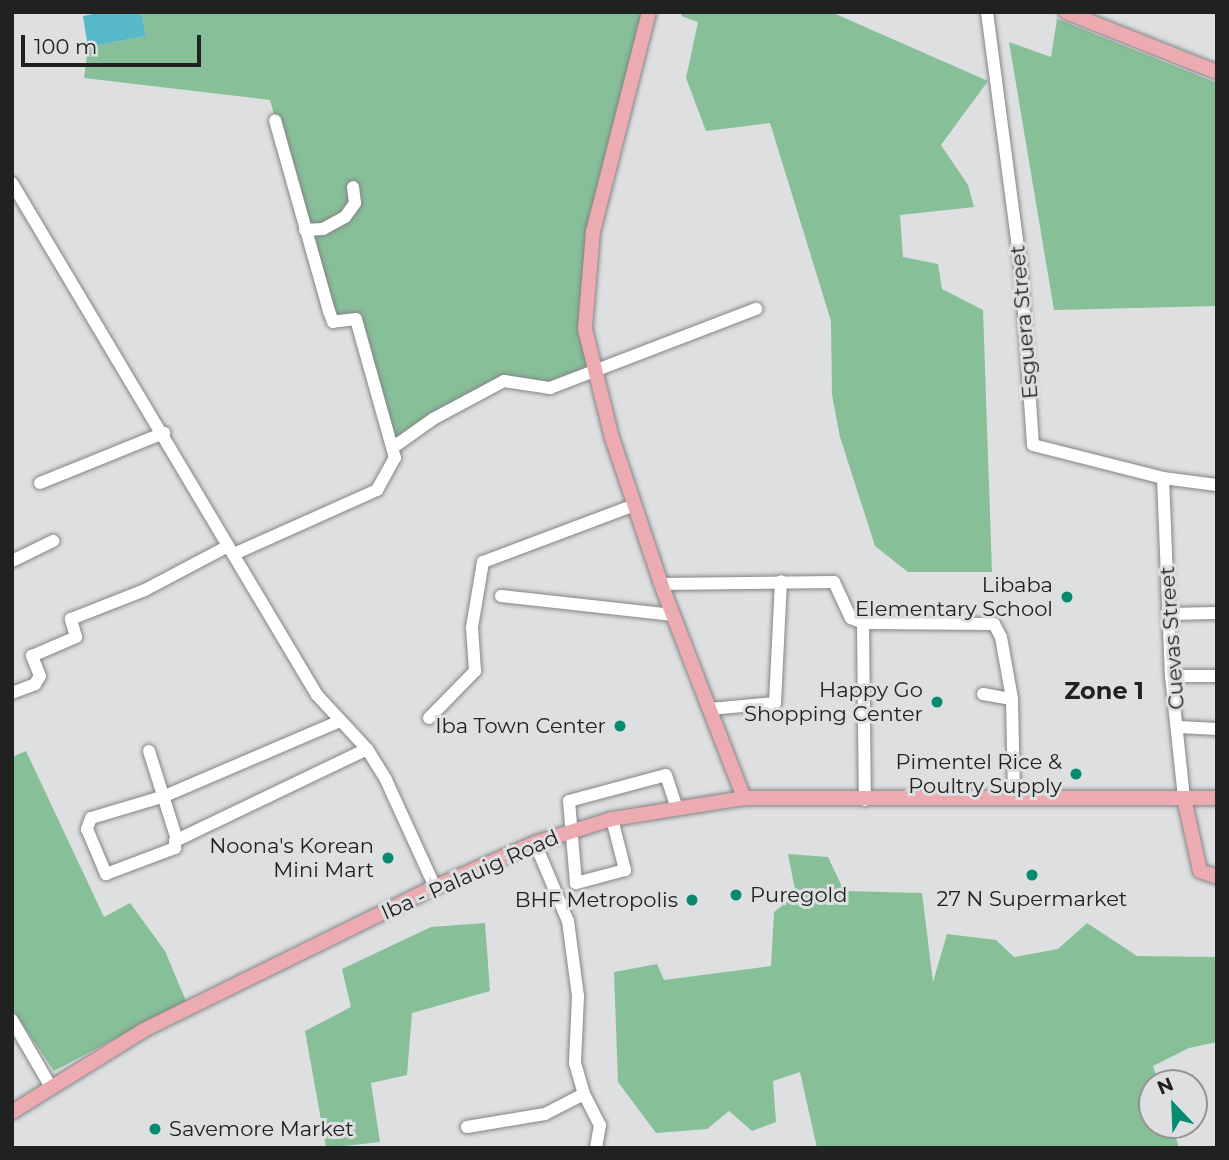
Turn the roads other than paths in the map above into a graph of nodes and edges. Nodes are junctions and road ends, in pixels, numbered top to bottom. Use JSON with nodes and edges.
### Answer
{"nodes":[{"id":1,"x":649,"y":12,"type":"edge"},
{"id":2,"x":987,"y":12,"type":"edge"},
{"id":3,"x":1066,"y":12,"type":"edge"},
{"id":4,"x":1216,"y":72,"type":"edge"},
{"id":5,"x":275,"y":120,"type":"dead end"},
{"id":6,"x":12,"y":183,"type":"edge"},
{"id":7,"x":354,"y":187,"type":"dead end"},
{"id":8,"x":16,"y":197,"type":"edge"},
{"id":9,"x":305,"y":230,"type":"junction"},
{"id":10,"x":756,"y":309,"type":"dead end"},
{"id":11,"x":594,"y":368,"type":"junction"},
{"id":12,"x":163,"y":433,"type":"junction"},
{"id":13,"x":395,"y":446,"type":"junction"},
{"id":14,"x":1163,"y":478,"type":"junction"},
{"id":15,"x":40,"y":483,"type":"dead end"},
{"id":16,"x":1217,"y":485,"type":"edge"},
{"id":17,"x":635,"y":505,"type":"junction"},
{"id":18,"x":52,"y":541,"type":"dead end"},
{"id":19,"x":231,"y":550,"type":"junction"},
{"id":20,"x":12,"y":561,"type":"edge"},
{"id":21,"x":781,"y":581,"type":"junction"},
{"id":22,"x":661,"y":584,"type":"junction"},
{"id":23,"x":501,"y":596,"type":"dead end"},
{"id":24,"x":1217,"y":613,"type":"edge"},
{"id":25,"x":1168,"y":614,"type":"junction"},
{"id":26,"x":673,"y":615,"type":"junction"},
{"id":27,"x":863,"y":623,"type":"junction"},
{"id":28,"x":1171,"y":676,"type":"junction"},
{"id":29,"x":1217,"y":676,"type":"edge"},
{"id":30,"x":12,"y":694,"type":"edge"},
{"id":31,"x":983,"y":694,"type":"dead end"},
{"id":32,"x":1012,"y":699,"type":"junction"},
{"id":33,"x":710,"y":709,"type":"junction"},
{"id":34,"x":429,"y":718,"type":"dead end"},
{"id":35,"x":341,"y":721,"type":"junction"},
{"id":36,"x":1179,"y":727,"type":"junction"},
{"id":37,"x":1217,"y":729,"type":"edge"},
{"id":38,"x":367,"y":749,"type":"junction"},
{"id":39,"x":149,"y":751,"type":"dead end"},
{"id":40,"x":165,"y":796,"type":"junction"},
{"id":41,"x":1014,"y":797,"type":"junction"},
{"id":42,"x":744,"y":798,"type":"junction"},
{"id":43,"x":1184,"y":798,"type":"junction"},
{"id":44,"x":1217,"y":798,"type":"edge"},
{"id":45,"x":865,"y":800,"type":"junction"},
{"id":46,"x":676,"y":805,"type":"junction"},
{"id":47,"x":612,"y":819,"type":"junction"},
{"id":48,"x":570,"y":832,"type":"junction"},
{"id":49,"x":177,"y":840,"type":"junction"},
{"id":50,"x":535,"y":843,"type":"junction"},
{"id":51,"x":1217,"y":877,"type":"edge"},
{"id":52,"x":435,"y":887,"type":"junction"},
{"id":53,"x":12,"y":1020,"type":"edge"},
{"id":54,"x":51,"y":1087,"type":"junction"},
{"id":55,"x":584,"y":1094,"type":"junction"},
{"id":56,"x":12,"y":1112,"type":"edge"},
{"id":57,"x":467,"y":1127,"type":"dead end"},
{"id":58,"x":596,"y":1148,"type":"edge"}],
"edges":[{"from":1,"to":11,"type":"main road"},
{"from":2,"to":14,"type":"street","name":"Esguera Street"},
{"from":3,"to":4,"type":"main road"},
{"from":5,"to":9,"type":"street"},
{"from":6,"to":8,"type":"street"},
{"from":7,"to":9,"type":"street"},
{"from":8,"to":12,"type":"street"},
{"from":9,"to":13,"type":"street"},
{"from":10,"to":11,"type":"street"},
{"from":11,"to":13,"type":"street"},
{"from":11,"to":17,"type":"main road"},
{"from":12,"to":15,"type":"street"},
{"from":12,"to":19,"type":"street"},
{"from":13,"to":19,"type":"street"},
{"from":14,"to":16,"type":"street","name":"Esguera Street"},
{"from":14,"to":25,"type":"street","name":"Cuevas Street"},
{"from":17,"to":22,"type":"main road"},
{"from":17,"to":34,"type":"street"},
{"from":18,"to":20,"type":"street"},
{"from":19,"to":30,"type":"street"},
{"from":19,"to":35,"type":"street"},
{"from":21,"to":22,"type":"street"},
{"from":21,"to":27,"type":"street"},
{"from":21,"to":33,"type":"street"},
{"from":22,"to":26,"type":"main road"},
{"from":23,"to":26,"type":"street"},
{"from":24,"to":25,"type":"street"},
{"from":25,"to":28,"type":"street","name":"Cuevas Street"},
{"from":26,"to":33,"type":"main road"},
{"from":27,"to":32,"type":"street"},
{"from":27,"to":45,"type":"street"},
{"from":28,"to":29,"type":"street"},
{"from":28,"to":36,"type":"street","name":"Cuevas Street"},
{"from":31,"to":32,"type":"street"},
{"from":32,"to":41,"type":"street"},
{"from":33,"to":42,"type":"main road"},
{"from":35,"to":38,"type":"street"},
{"from":35,"to":40,"type":"street"},
{"from":36,"to":37,"type":"street"},
{"from":36,"to":43,"type":"street","name":"Cuevas Street"},
{"from":38,"to":49,"type":"street"},
{"from":38,"to":52,"type":"street"},
{"from":39,"to":40,"type":"street"},
{"from":40,"to":49,"type":"street"},
{"from":40,"to":49,"type":"street"},
{"from":41,"to":43,"type":"main road","name":"Iba - Palauig Road"},
{"from":41,"to":45,"type":"main road","name":"Iba - Palauig Road"},
{"from":42,"to":45,"type":"main road","name":"Iba - Palauig Road"},
{"from":42,"to":46,"type":"main road","name":"Iba - Palauig Road"},
{"from":43,"to":44,"type":"main road","name":"Iba - Palauig Road"},
{"from":43,"to":51,"type":"main road"},
{"from":46,"to":47,"type":"main road","name":"Iba - Palauig Road"},
{"from":46,"to":48,"type":"street"},
{"from":47,"to":48,"type":"main road","name":"Iba - Palauig Road"},
{"from":47,"to":48,"type":"street"},
{"from":48,"to":50,"type":"main road","name":"Iba - Palauig Road"},
{"from":50,"to":52,"type":"main road","name":"Iba - Palauig Road"},
{"from":50,"to":55,"type":"street"},
{"from":52,"to":54,"type":"main road","name":"Iba - Palauig Road"},
{"from":53,"to":54,"type":"street"},
{"from":54,"to":56,"type":"main road","name":"Iba - Palauig Road"},
{"from":55,"to":57,"type":"street"},
{"from":55,"to":58,"type":"street"}]}
